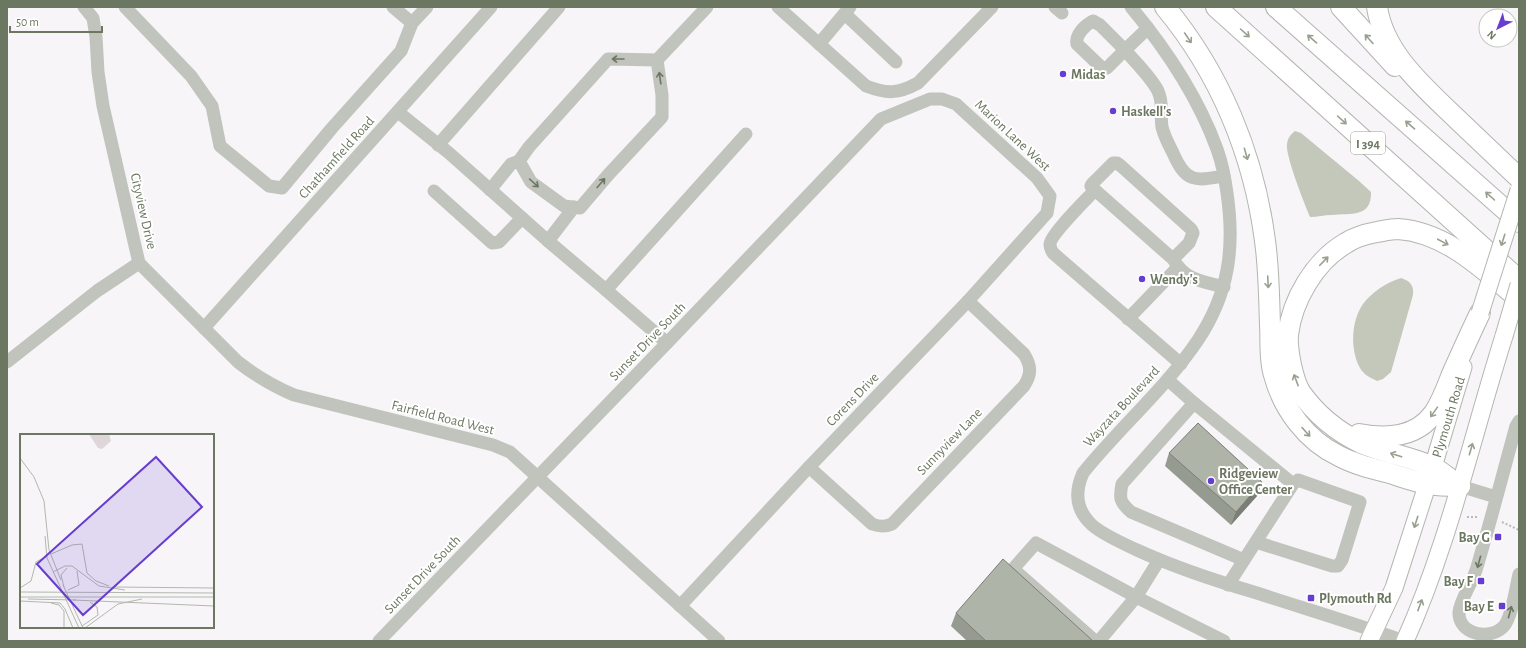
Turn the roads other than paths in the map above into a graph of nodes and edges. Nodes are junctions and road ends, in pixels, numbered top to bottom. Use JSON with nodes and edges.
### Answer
{"nodes":[{"id":1,"x":84,"y":7,"type":"edge"},
{"id":2,"x":125,"y":7,"type":"edge"},
{"id":3,"x":394,"y":7,"type":"edge"},
{"id":4,"x":427,"y":7,"type":"edge"},
{"id":5,"x":492,"y":7,"type":"edge"},
{"id":6,"x":559,"y":7,"type":"edge"},
{"id":7,"x":707,"y":7,"type":"edge"},
{"id":8,"x":778,"y":7,"type":"edge"},
{"id":9,"x":992,"y":7,"type":"edge"},
{"id":10,"x":1131,"y":7,"type":"edge"},
{"id":11,"x":1165,"y":7,"type":"edge"},
{"id":12,"x":1216,"y":7,"type":"edge"},
{"id":13,"x":1276,"y":7,"type":"edge"},
{"id":14,"x":1341,"y":7,"type":"edge"},
{"id":15,"x":1377,"y":7,"type":"edge"},
{"id":16,"x":848,"y":10,"type":"edge"},
{"id":17,"x":412,"y":23,"type":"junction"},
{"id":18,"x":1148,"y":28,"type":"junction"},
{"id":19,"x":819,"y":44,"type":"junction"},
{"id":20,"x":657,"y":60,"type":"junction"},
{"id":21,"x":896,"y":62,"type":"dead end"},
{"id":22,"x":956,"y":104,"type":"joint"},
{"id":23,"x":398,"y":112,"type":"junction"},
{"id":24,"x":746,"y":134,"type":"dead end"},
{"id":25,"x":438,"y":145,"type":"junction"},
{"id":26,"x":1500,"y":160,"type":"junction"},
{"id":27,"x":519,"y":161,"type":"junction"},
{"id":28,"x":1224,"y":176,"type":"junction"},
{"id":29,"x":1519,"y":178,"type":"edge"},
{"id":30,"x":490,"y":190,"type":"junction"},
{"id":31,"x":1095,"y":190,"type":"junction"},
{"id":32,"x":1519,"y":190,"type":"edge"},
{"id":33,"x":434,"y":191,"type":"dead end"},
{"id":34,"x":574,"y":207,"type":"junction"},
{"id":35,"x":1047,"y":213,"type":"joint"},
{"id":36,"x":522,"y":218,"type":"junction"},
{"id":37,"x":1519,"y":222,"type":"edge"},
{"id":38,"x":548,"y":241,"type":"junction"},
{"id":39,"x":139,"y":263,"type":"junction"},
{"id":40,"x":1176,"y":263,"type":"junction"},
{"id":41,"x":1519,"y":280,"type":"edge"},
{"id":42,"x":1519,"y":285,"type":"edge"},
{"id":43,"x":1224,"y":287,"type":"junction"},
{"id":44,"x":606,"y":290,"type":"junction"},
{"id":45,"x":1519,"y":299,"type":"edge"},
{"id":46,"x":968,"y":301,"type":"junction"},
{"id":47,"x":1480,"y":313,"type":"junction"},
{"id":48,"x":1128,"y":319,"type":"junction"},
{"id":49,"x":204,"y":328,"type":"junction"},
{"id":50,"x":667,"y":343,"type":"junction"},
{"id":51,"x":7,"y":362,"type":"edge"},
{"id":52,"x":1181,"y":364,"type":"junction"},
{"id":53,"x":1168,"y":380,"type":"junction"},
{"id":54,"x":1194,"y":403,"type":"junction"},
{"id":55,"x":1519,"y":421,"type":"edge"},
{"id":56,"x":1340,"y":431,"type":"junction"},
{"id":57,"x":810,"y":467,"type":"junction"},
{"id":58,"x":1431,"y":476,"type":"junction"},
{"id":59,"x":537,"y":477,"type":"junction"},
{"id":60,"x":1293,"y":484,"type":"junction"},
{"id":61,"x":1460,"y":486,"type":"junction"},
{"id":62,"x":1496,"y":497,"type":"junction"},
{"id":63,"x":1255,"y":543,"type":"junction"},
{"id":64,"x":1159,"y":560,"type":"junction"},
{"id":65,"x":1244,"y":560,"type":"junction"},
{"id":66,"x":1519,"y":574,"type":"edge"},
{"id":67,"x":1228,"y":585,"type":"junction"},
{"id":68,"x":1136,"y":597,"type":"junction"},
{"id":69,"x":680,"y":606,"type":"junction"},
{"id":70,"x":1372,"y":636,"type":"edge"},
{"id":71,"x":1476,"y":638,"type":"edge"},
{"id":72,"x":379,"y":641,"type":"edge"},
{"id":73,"x":719,"y":641,"type":"edge"},
{"id":74,"x":1095,"y":641,"type":"edge"},
{"id":75,"x":1099,"y":641,"type":"edge"},
{"id":76,"x":1224,"y":641,"type":"edge"},
{"id":77,"x":1405,"y":641,"type":"edge"}],
"edges":[{"from":1,"to":39,"type":"street","name":"Cityview Drive"},
{"from":2,"to":17,"type":"street"},
{"from":3,"to":17,"type":"street"},
{"from":4,"to":17,"type":"street"},
{"from":5,"to":23,"type":"street","name":"Chathamfield Road"},
{"from":6,"to":25,"type":"street"},
{"from":7,"to":20,"type":"street"},
{"from":8,"to":19,"type":"street"},
{"from":9,"to":19,"type":"street"},
{"from":10,"to":18,"type":"street","name":"Wayzata Boulevard"},
{"from":11,"to":58,"type":"highway","one_way":true},
{"from":12,"to":41,"type":"highway","number":"I 394","one_way":true},
{"from":37,"to":13,"type":"highway","one_way":true},
{"from":26,"to":14,"type":"highway","one_way":true},
{"from":15,"to":26,"type":"highway"},
{"from":16,"to":19,"type":"street"},
{"from":16,"to":21,"type":"street"},
{"from":18,"to":28,"type":"street","name":"Wayzata Boulevard"},
{"from":18,"to":28,"type":"street"},
{"from":20,"to":27,"type":"street","one_way":true},
{"from":34,"to":20,"type":"street","one_way":true},
{"from":22,"to":35,"type":"street","name":"Marion Lane West"},
{"from":22,"to":50,"type":"street","name":"Sunset Drive South"},
{"from":23,"to":25,"type":"street"},
{"from":23,"to":49,"type":"street","name":"Chathamfield Road"},
{"from":24,"to":44,"type":"street"},
{"from":25,"to":30,"type":"street"},
{"from":26,"to":29,"type":"highway"},
{"from":27,"to":30,"type":"street"},
{"from":27,"to":34,"type":"street","one_way":true},
{"from":28,"to":43,"type":"street","name":"Wayzata Boulevard"},
{"from":30,"to":36,"type":"street"},
{"from":31,"to":40,"type":"street"},
{"from":31,"to":40,"type":"street"},
{"from":31,"to":48,"type":"street"},
{"from":32,"to":47,"type":"main road","name":"Plymouth Road","one_way":true,"bridge":true},
{"from":33,"to":36,"type":"street"},
{"from":34,"to":38,"type":"street"},
{"from":35,"to":46,"type":"street","name":"Corens Drive"},
{"from":36,"to":38,"type":"street"},
{"from":38,"to":44,"type":"street"},
{"from":39,"to":49,"type":"street","name":"Fairfield Road West"},
{"from":39,"to":51,"type":"street","name":"Cityview Drive"},
{"from":40,"to":43,"type":"street"},
{"from":40,"to":48,"type":"street"},
{"from":61,"to":42,"type":"main road","name":"Plymouth Road","one_way":true,"bridge":true},
{"from":43,"to":52,"type":"street","name":"Wayzata Boulevard"},
{"from":44,"to":50,"type":"street"},
{"from":56,"to":45,"type":"highway","one_way":true},
{"from":46,"to":57,"type":"street","name":"Corens Drive"},
{"from":46,"to":57,"type":"street","name":"Sunnyview Lane"},
{"from":47,"to":56,"type":"highway","one_way":true},
{"from":47,"to":58,"type":"main road","name":"Plymouth Road"},
{"from":48,"to":52,"type":"street"},
{"from":49,"to":59,"type":"street","name":"Fairfield Road West"},
{"from":50,"to":59,"type":"street","name":"Sunset Drive South"},
{"from":52,"to":53,"type":"street","name":"Wayzata Boulevard"},
{"from":53,"to":54,"type":"street"},
{"from":53,"to":64,"type":"street","name":"Wayzata Boulevard"},
{"from":54,"to":60,"type":"street"},
{"from":54,"to":65,"type":"street"},
{"from":55,"to":62,"type":"street"},
{"from":58,"to":56,"type":"highway","one_way":true},
{"from":57,"to":69,"type":"street","name":"Corens Drive"},
{"from":58,"to":61,"type":"highway"},
{"from":58,"to":70,"type":"main road","name":"Plymouth Road","one_way":true},
{"from":59,"to":69,"type":"street","name":"Fairfield Road West"},
{"from":59,"to":72,"type":"street","name":"Sunset Drive South"},
{"from":60,"to":63,"type":"street"},
{"from":60,"to":63,"type":"street"},
{"from":61,"to":62,"type":"street"},
{"from":77,"to":61,"type":"main road","name":"Plymouth Road","one_way":true},
{"from":62,"to":71,"type":"street","one_way":true},
{"from":63,"to":65,"type":"street"},
{"from":64,"to":67,"type":"street","name":"Wayzata Boulevard"},
{"from":64,"to":68,"type":"street"},
{"from":65,"to":67,"type":"street"},
{"from":71,"to":66,"type":"street","one_way":true},
{"from":67,"to":70,"type":"street","name":"Wayzata Boulevard"},
{"from":68,"to":74,"type":"street"},
{"from":68,"to":75,"type":"street"},
{"from":68,"to":76,"type":"street"},
{"from":69,"to":73,"type":"street","name":"Fairfield Road West"},
{"from":70,"to":77,"type":"street","name":"Wayzata Boulevard"}]}
